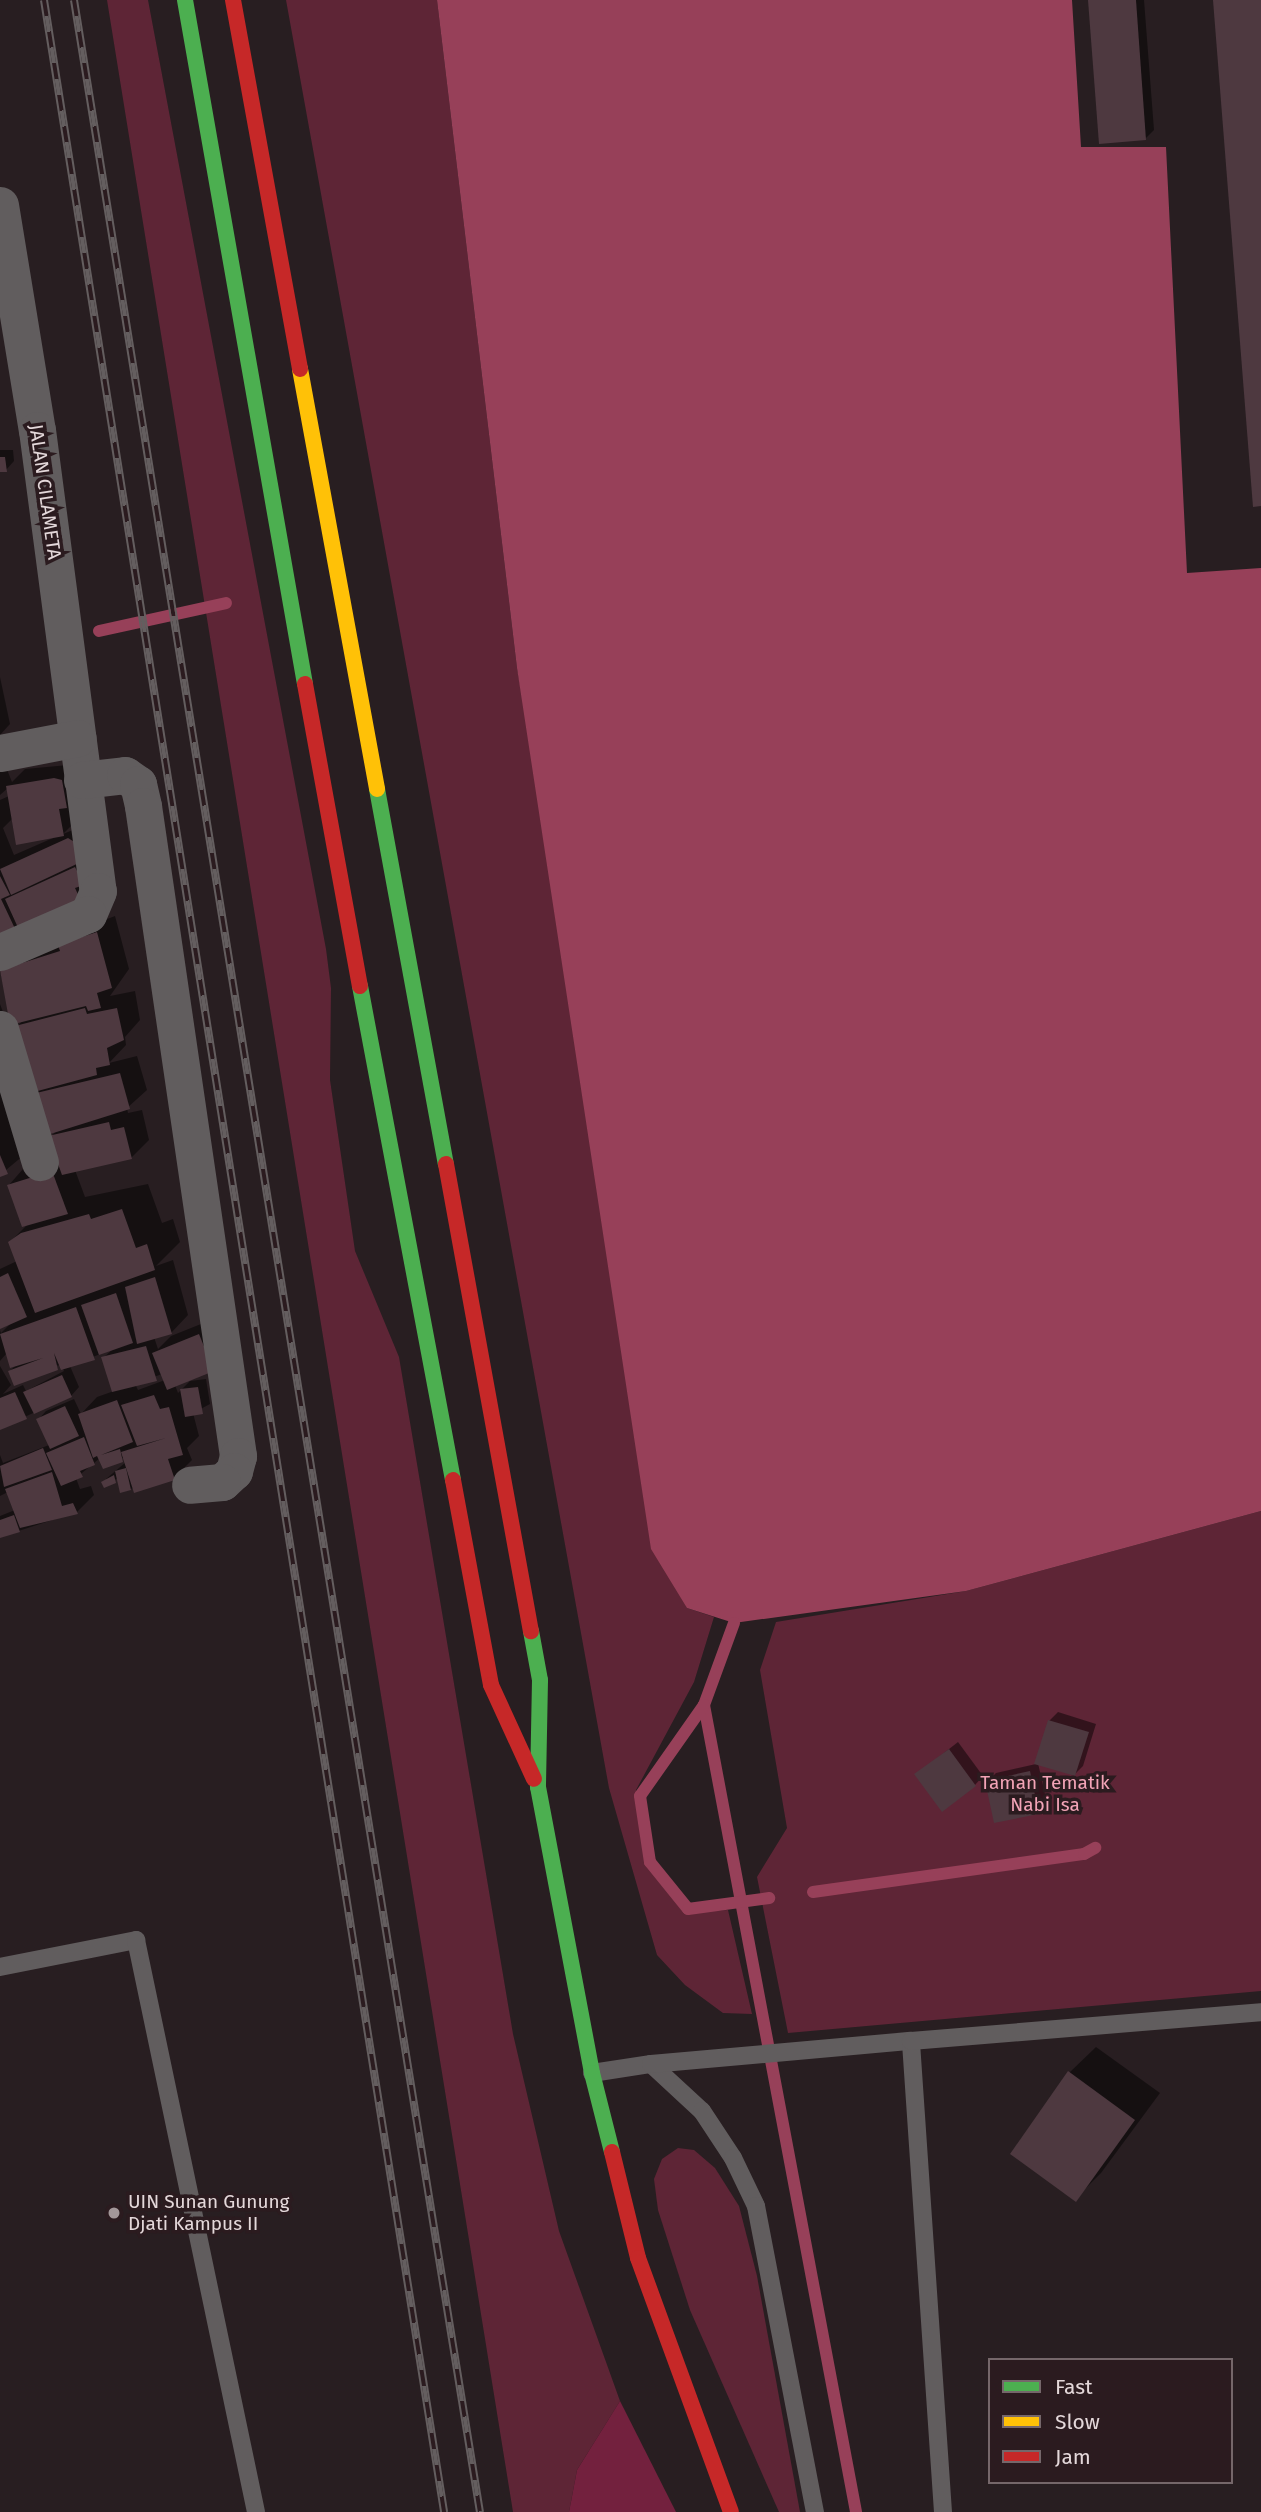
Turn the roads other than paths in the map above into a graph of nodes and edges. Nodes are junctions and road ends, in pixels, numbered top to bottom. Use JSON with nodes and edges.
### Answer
{"nodes":[{"id":1,"x":185,"y":0,"type":"edge"},
{"id":2,"x":233,"y":0,"type":"edge"},
{"id":3,"x":0,"y":205,"type":"edge"},
{"id":4,"x":78,"y":738,"type":"junction"},
{"id":5,"x":0,"y":753,"type":"edge"},
{"id":6,"x":82,"y":780,"type":"junction"},
{"id":7,"x":0,"y":952,"type":"edge"},
{"id":8,"x":0,"y":1029,"type":"edge"},
{"id":9,"x":40,"y":1162,"type":"dead end"},
{"id":10,"x":190,"y":1485,"type":"dead end"},
{"id":11,"x":538,"y":1787,"type":"junction"},
{"id":12,"x":0,"y":1967,"type":"edge"},
{"id":13,"x":1261,"y":2012,"type":"edge"},
{"id":14,"x":911,"y":2041,"type":"junction"},
{"id":15,"x":650,"y":2064,"type":"junction"},
{"id":16,"x":592,"y":2073,"type":"junction"},
{"id":17,"x":256,"y":2512,"type":"edge"},
{"id":18,"x":731,"y":2512,"type":"edge"},
{"id":19,"x":815,"y":2512,"type":"edge"},
{"id":20,"x":943,"y":2512,"type":"edge"}],
"edges":[{"from":1,"to":11,"type":"street"},
{"from":2,"to":11,"type":"street"},
{"from":3,"to":4,"type":"street","name":"JALAN CILAMETA"},
{"from":4,"to":5,"type":"street"},
{"from":4,"to":6,"type":"street","name":"JALAN CILAMETA"},
{"from":6,"to":7,"type":"street","name":"JALAN CILAMETA"},
{"from":6,"to":10,"type":"street"},
{"from":8,"to":9,"type":"street"},
{"from":11,"to":16,"type":"street"},
{"from":12,"to":17,"type":"lane"},
{"from":13,"to":14,"type":"lane"},
{"from":14,"to":15,"type":"lane"},
{"from":14,"to":20,"type":"lane"},
{"from":15,"to":16,"type":"lane"},
{"from":15,"to":19,"type":"lane"},
{"from":16,"to":18,"type":"street"}]}
